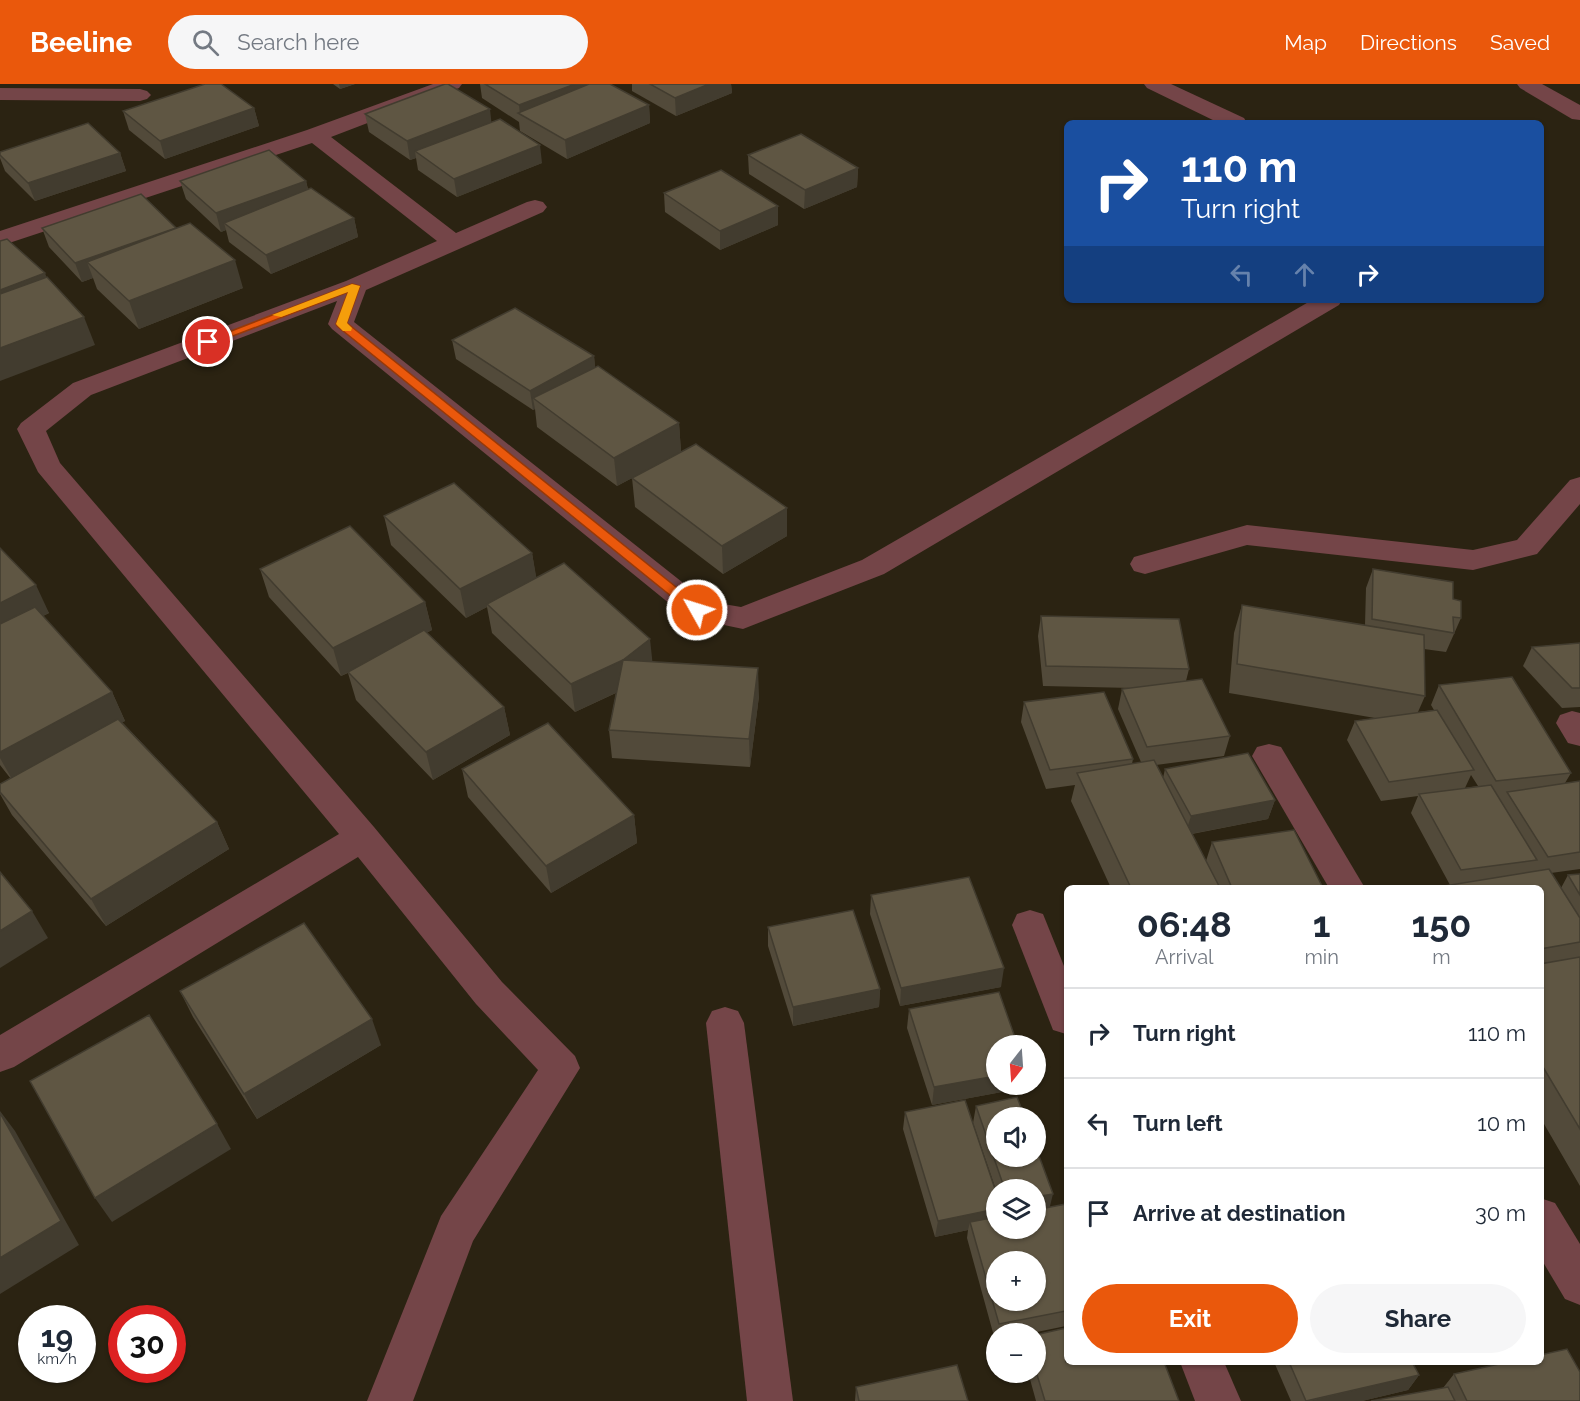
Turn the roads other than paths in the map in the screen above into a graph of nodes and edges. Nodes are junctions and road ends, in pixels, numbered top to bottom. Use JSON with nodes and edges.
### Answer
{"nodes":[{"id":1,"x":452,"y":84,"type":"edge"},
{"id":2,"x":1154,"y":84,"type":"edge"},
{"id":3,"x":1527,"y":84,"type":"edge"},
{"id":4,"x":0,"y":94,"type":"edge"},
{"id":5,"x":140,"y":95,"type":"dead end"},
{"id":6,"x":1580,"y":114,"type":"edge"},
{"id":7,"x":1230,"y":120,"type":"edge"},
{"id":8,"x":315,"y":135,"type":"junction"},
{"id":9,"x":535,"y":207,"type":"dead end"},
{"id":10,"x":0,"y":239,"type":"edge"},
{"id":11,"x":454,"y":243,"type":"junction"},
{"id":12,"x":355,"y":286,"type":"junction"},
{"id":13,"x":1325,"y":303,"type":"edge"},
{"id":14,"x":1580,"y":486,"type":"edge"},
{"id":15,"x":1145,"y":564,"type":"dead end"},
{"id":16,"x":1269,"y":756,"type":"dead end"},
{"id":17,"x":362,"y":837,"type":"junction"},
{"id":18,"x":1345,"y":885,"type":"edge"},
{"id":19,"x":1030,"y":925,"type":"dead end"},
{"id":20,"x":1064,"y":1013,"type":"edge"},
{"id":21,"x":725,"y":1023,"type":"dead end"},
{"id":22,"x":0,"y":1054,"type":"edge"},
{"id":23,"x":1544,"y":1224,"type":"edge"},
{"id":24,"x":1580,"y":1284,"type":"edge"},
{"id":25,"x":1203,"y":1365,"type":"edge"},
{"id":26,"x":390,"y":1401,"type":"edge"},
{"id":27,"x":770,"y":1401,"type":"edge"},
{"id":28,"x":1218,"y":1401,"type":"edge"}],
"edges":[{"from":1,"to":8,"type":"street"},
{"from":2,"to":7,"type":"street"},
{"from":3,"to":6,"type":"street"},
{"from":4,"to":5,"type":"street"},
{"from":8,"to":10,"type":"street"},
{"from":8,"to":11,"type":"street"},
{"from":9,"to":11,"type":"street"},
{"from":11,"to":12,"type":"street"},
{"from":12,"to":13,"type":"street"},
{"from":12,"to":17,"type":"street"},
{"from":14,"to":15,"type":"street"},
{"from":16,"to":18,"type":"street"},
{"from":17,"to":22,"type":"street"},
{"from":17,"to":26,"type":"street"},
{"from":19,"to":20,"type":"street"},
{"from":21,"to":27,"type":"street"},
{"from":23,"to":24,"type":"street"},
{"from":25,"to":28,"type":"street"}]}
